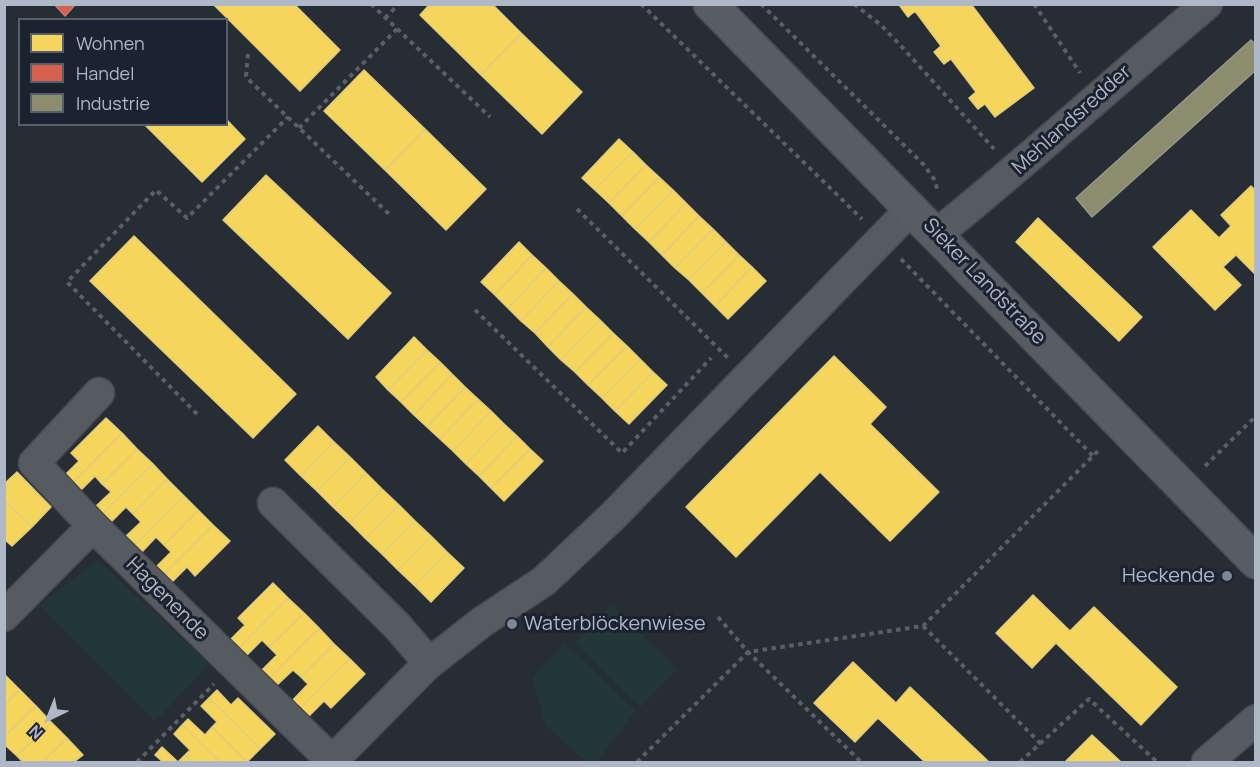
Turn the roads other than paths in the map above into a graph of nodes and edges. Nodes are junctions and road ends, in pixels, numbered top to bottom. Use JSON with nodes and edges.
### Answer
{"nodes":[{"id":1,"x":710,"y":4,"type":"edge"},
{"id":2,"x":1207,"y":4,"type":"edge"},
{"id":3,"x":912,"y":208,"type":"junction"},
{"id":4,"x":937,"y":234,"type":"junction"},
{"id":5,"x":99,"y":393,"type":"dead end"},
{"id":6,"x":273,"y":503,"type":"dead end"},
{"id":7,"x":83,"y":535,"type":"junction"},
{"id":8,"x":1256,"y":562,"type":"edge"},
{"id":9,"x":4,"y":616,"type":"edge"},
{"id":10,"x":429,"y":663,"type":"junction"},
{"id":11,"x":1256,"y":720,"type":"edge"},
{"id":12,"x":331,"y":762,"type":"edge"},
{"id":13,"x":1207,"y":762,"type":"edge"}],
"edges":[{"from":1,"to":3,"type":"main road","name":"Sieker Landstraße"},
{"from":2,"to":4,"type":"street","name":"Mehlandsredder"},
{"from":3,"to":4,"type":"main road","name":"Sieker Landstraße"},
{"from":3,"to":10,"type":"street"},
{"from":4,"to":8,"type":"main road","name":"Sieker Landstraße"},
{"from":5,"to":7,"type":"street","name":"Hagenende"},
{"from":6,"to":10,"type":"street"},
{"from":7,"to":9,"type":"street"},
{"from":7,"to":12,"type":"street","name":"Hagenende"},
{"from":10,"to":12,"type":"street"},
{"from":11,"to":13,"type":"street"}]}
